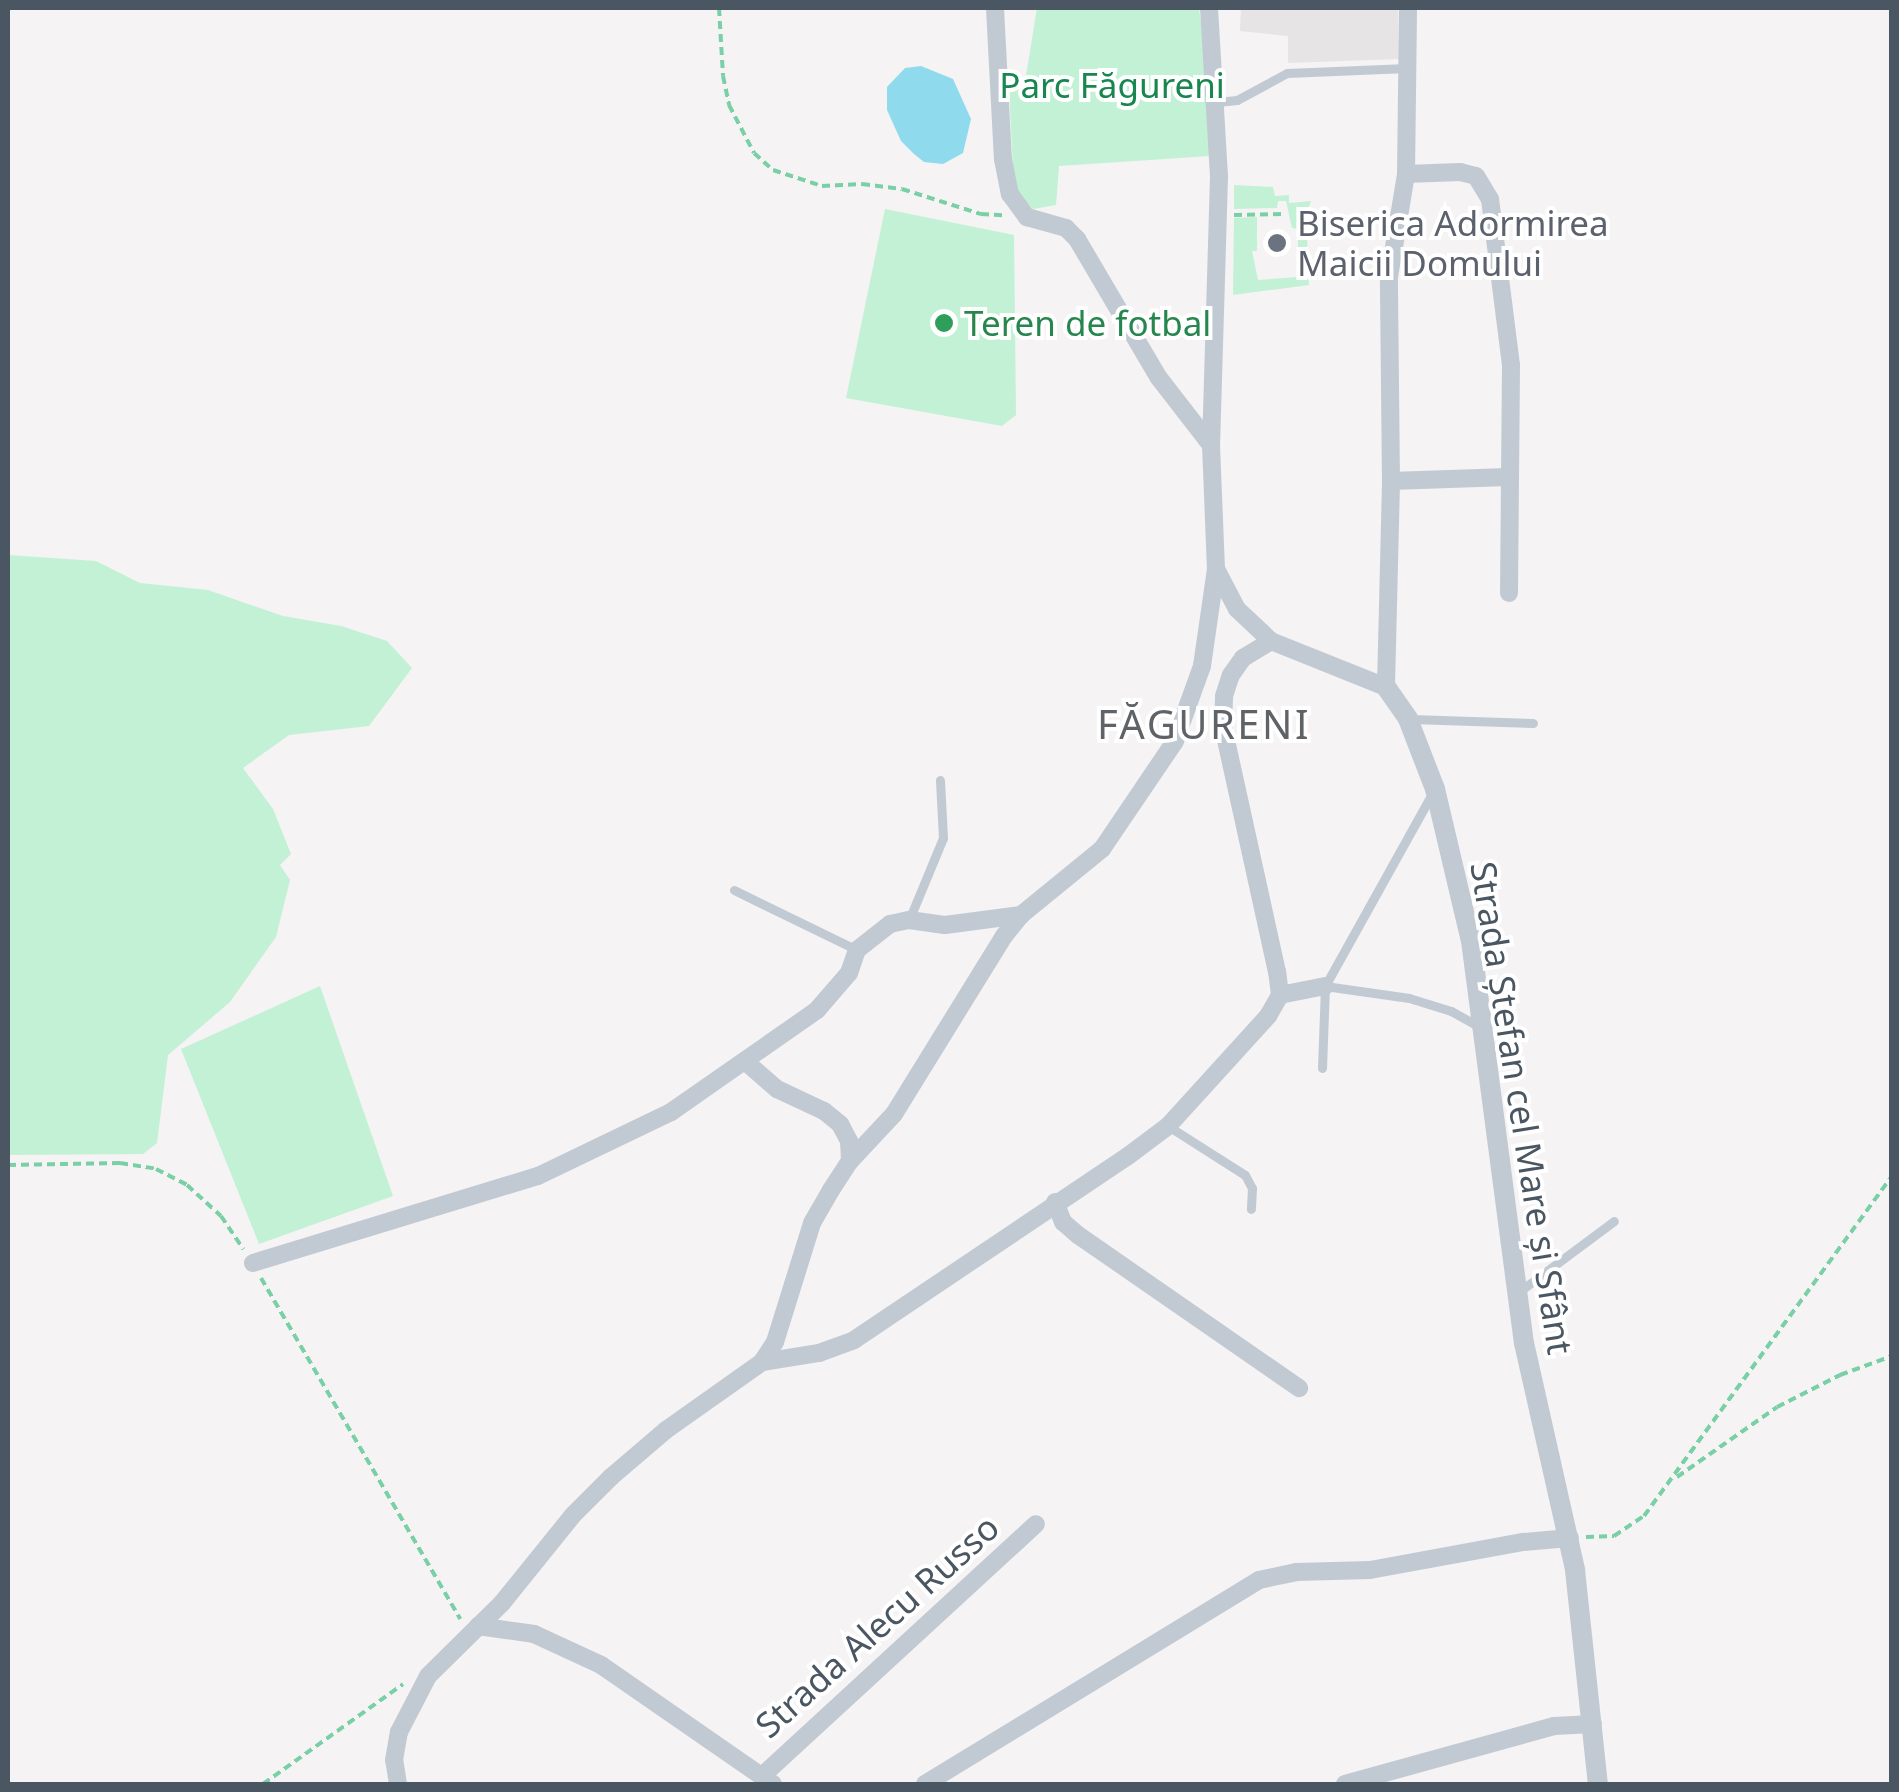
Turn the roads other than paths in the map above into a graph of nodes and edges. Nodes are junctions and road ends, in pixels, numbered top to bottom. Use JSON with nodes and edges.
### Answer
{"nodes":[{"id":1,"x":996,"y":8,"type":"edge"},
{"id":2,"x":1209,"y":8,"type":"edge"},
{"id":3,"x":1408,"y":8,"type":"edge"},
{"id":4,"x":1410,"y":68,"type":"junction"},
{"id":5,"x":1217,"y":102,"type":"junction"},
{"id":6,"x":1406,"y":174,"type":"junction"},
{"id":7,"x":1211,"y":445,"type":"junction"},
{"id":8,"x":1508,"y":476,"type":"junction"},
{"id":9,"x":1391,"y":481,"type":"junction"},
{"id":10,"x":1216,"y":569,"type":"junction"},
{"id":11,"x":1509,"y":594,"type":"dead end"},
{"id":12,"x":1271,"y":642,"type":"junction"},
{"id":13,"x":1386,"y":687,"type":"junction"},
{"id":14,"x":1408,"y":719,"type":"junction"},
{"id":15,"x":1534,"y":723,"type":"dead end"},
{"id":16,"x":940,"y":780,"type":"dead end"},
{"id":17,"x":1435,"y":789,"type":"junction"},
{"id":18,"x":734,"y":890,"type":"dead end"},
{"id":19,"x":1021,"y":915,"type":"junction"},
{"id":20,"x":909,"y":920,"type":"junction"},
{"id":21,"x":857,"y":950,"type":"junction"},
{"id":22,"x":1325,"y":986,"type":"junction"},
{"id":23,"x":1280,"y":995,"type":"junction"},
{"id":24,"x":1481,"y":1028,"type":"junction"},
{"id":25,"x":747,"y":1063,"type":"junction"},
{"id":26,"x":1322,"y":1068,"type":"dead end"},
{"id":27,"x":1168,"y":1126,"type":"junction"},
{"id":28,"x":850,"y":1160,"type":"junction"},
{"id":29,"x":1055,"y":1202,"type":"junction"},
{"id":30,"x":1251,"y":1209,"type":"dead end"},
{"id":31,"x":1614,"y":1221,"type":"dead end"},
{"id":32,"x":252,"y":1263,"type":"road end"},
{"id":33,"x":1518,"y":1293,"type":"junction"},
{"id":34,"x":762,"y":1362,"type":"junction"},
{"id":35,"x":1299,"y":1388,"type":"dead end"},
{"id":36,"x":1036,"y":1524,"type":"dead end"},
{"id":37,"x":1570,"y":1538,"type":"junction"},
{"id":38,"x":478,"y":1626,"type":"junction"},
{"id":39,"x":1593,"y":1724,"type":"junction"},
{"id":40,"x":768,"y":1780,"type":"edge"},
{"id":41,"x":398,"y":1784,"type":"edge"},
{"id":42,"x":925,"y":1784,"type":"edge"},
{"id":43,"x":1345,"y":1784,"type":"edge"},
{"id":44,"x":1598,"y":1784,"type":"edge"}],
"edges":[{"from":1,"to":7,"type":"street"},
{"from":2,"to":5,"type":"street"},
{"from":3,"to":4,"type":"street"},
{"from":4,"to":5,"type":"lane"},
{"from":4,"to":6,"type":"street"},
{"from":5,"to":7,"type":"street"},
{"from":6,"to":8,"type":"street"},
{"from":6,"to":9,"type":"street"},
{"from":7,"to":10,"type":"street"},
{"from":8,"to":9,"type":"street"},
{"from":8,"to":11,"type":"street"},
{"from":9,"to":13,"type":"street"},
{"from":10,"to":12,"type":"street"},
{"from":10,"to":19,"type":"street"},
{"from":12,"to":13,"type":"street"},
{"from":12,"to":23,"type":"street"},
{"from":13,"to":14,"type":"street","name":"Strada Ștefan cel Mare și Sfânt"},
{"from":14,"to":15,"type":"lane"},
{"from":14,"to":17,"type":"street","name":"Strada Ștefan cel Mare și Sfânt"},
{"from":16,"to":20,"type":"lane"},
{"from":17,"to":22,"type":"lane"},
{"from":17,"to":24,"type":"street","name":"Strada Ștefan cel Mare și Sfânt"},
{"from":18,"to":21,"type":"lane"},
{"from":19,"to":20,"type":"street"},
{"from":19,"to":28,"type":"street"},
{"from":20,"to":21,"type":"street"},
{"from":21,"to":25,"type":"street"},
{"from":22,"to":23,"type":"street"},
{"from":22,"to":24,"type":"lane"},
{"from":22,"to":26,"type":"lane"},
{"from":23,"to":27,"type":"street"},
{"from":24,"to":33,"type":"street","name":"Strada Ștefan cel Mare și Sfânt"},
{"from":25,"to":28,"type":"street"},
{"from":25,"to":32,"type":"street"},
{"from":27,"to":29,"type":"street"},
{"from":27,"to":30,"type":"lane"},
{"from":28,"to":34,"type":"street"},
{"from":29,"to":34,"type":"street"},
{"from":29,"to":35,"type":"street"},
{"from":31,"to":33,"type":"lane"},
{"from":33,"to":37,"type":"street","name":"Strada Ștefan cel Mare și Sfânt"},
{"from":34,"to":38,"type":"street"},
{"from":36,"to":40,"type":"street","name":"Strada Alecu Russo"},
{"from":37,"to":39,"type":"street","name":"Strada Ștefan cel Mare și Sfânt"},
{"from":37,"to":42,"type":"street"},
{"from":38,"to":40,"type":"street"},
{"from":38,"to":41,"type":"street"},
{"from":39,"to":43,"type":"street"},
{"from":39,"to":44,"type":"street","name":"Strada Ștefan cel Mare și Sfânt"}]}
